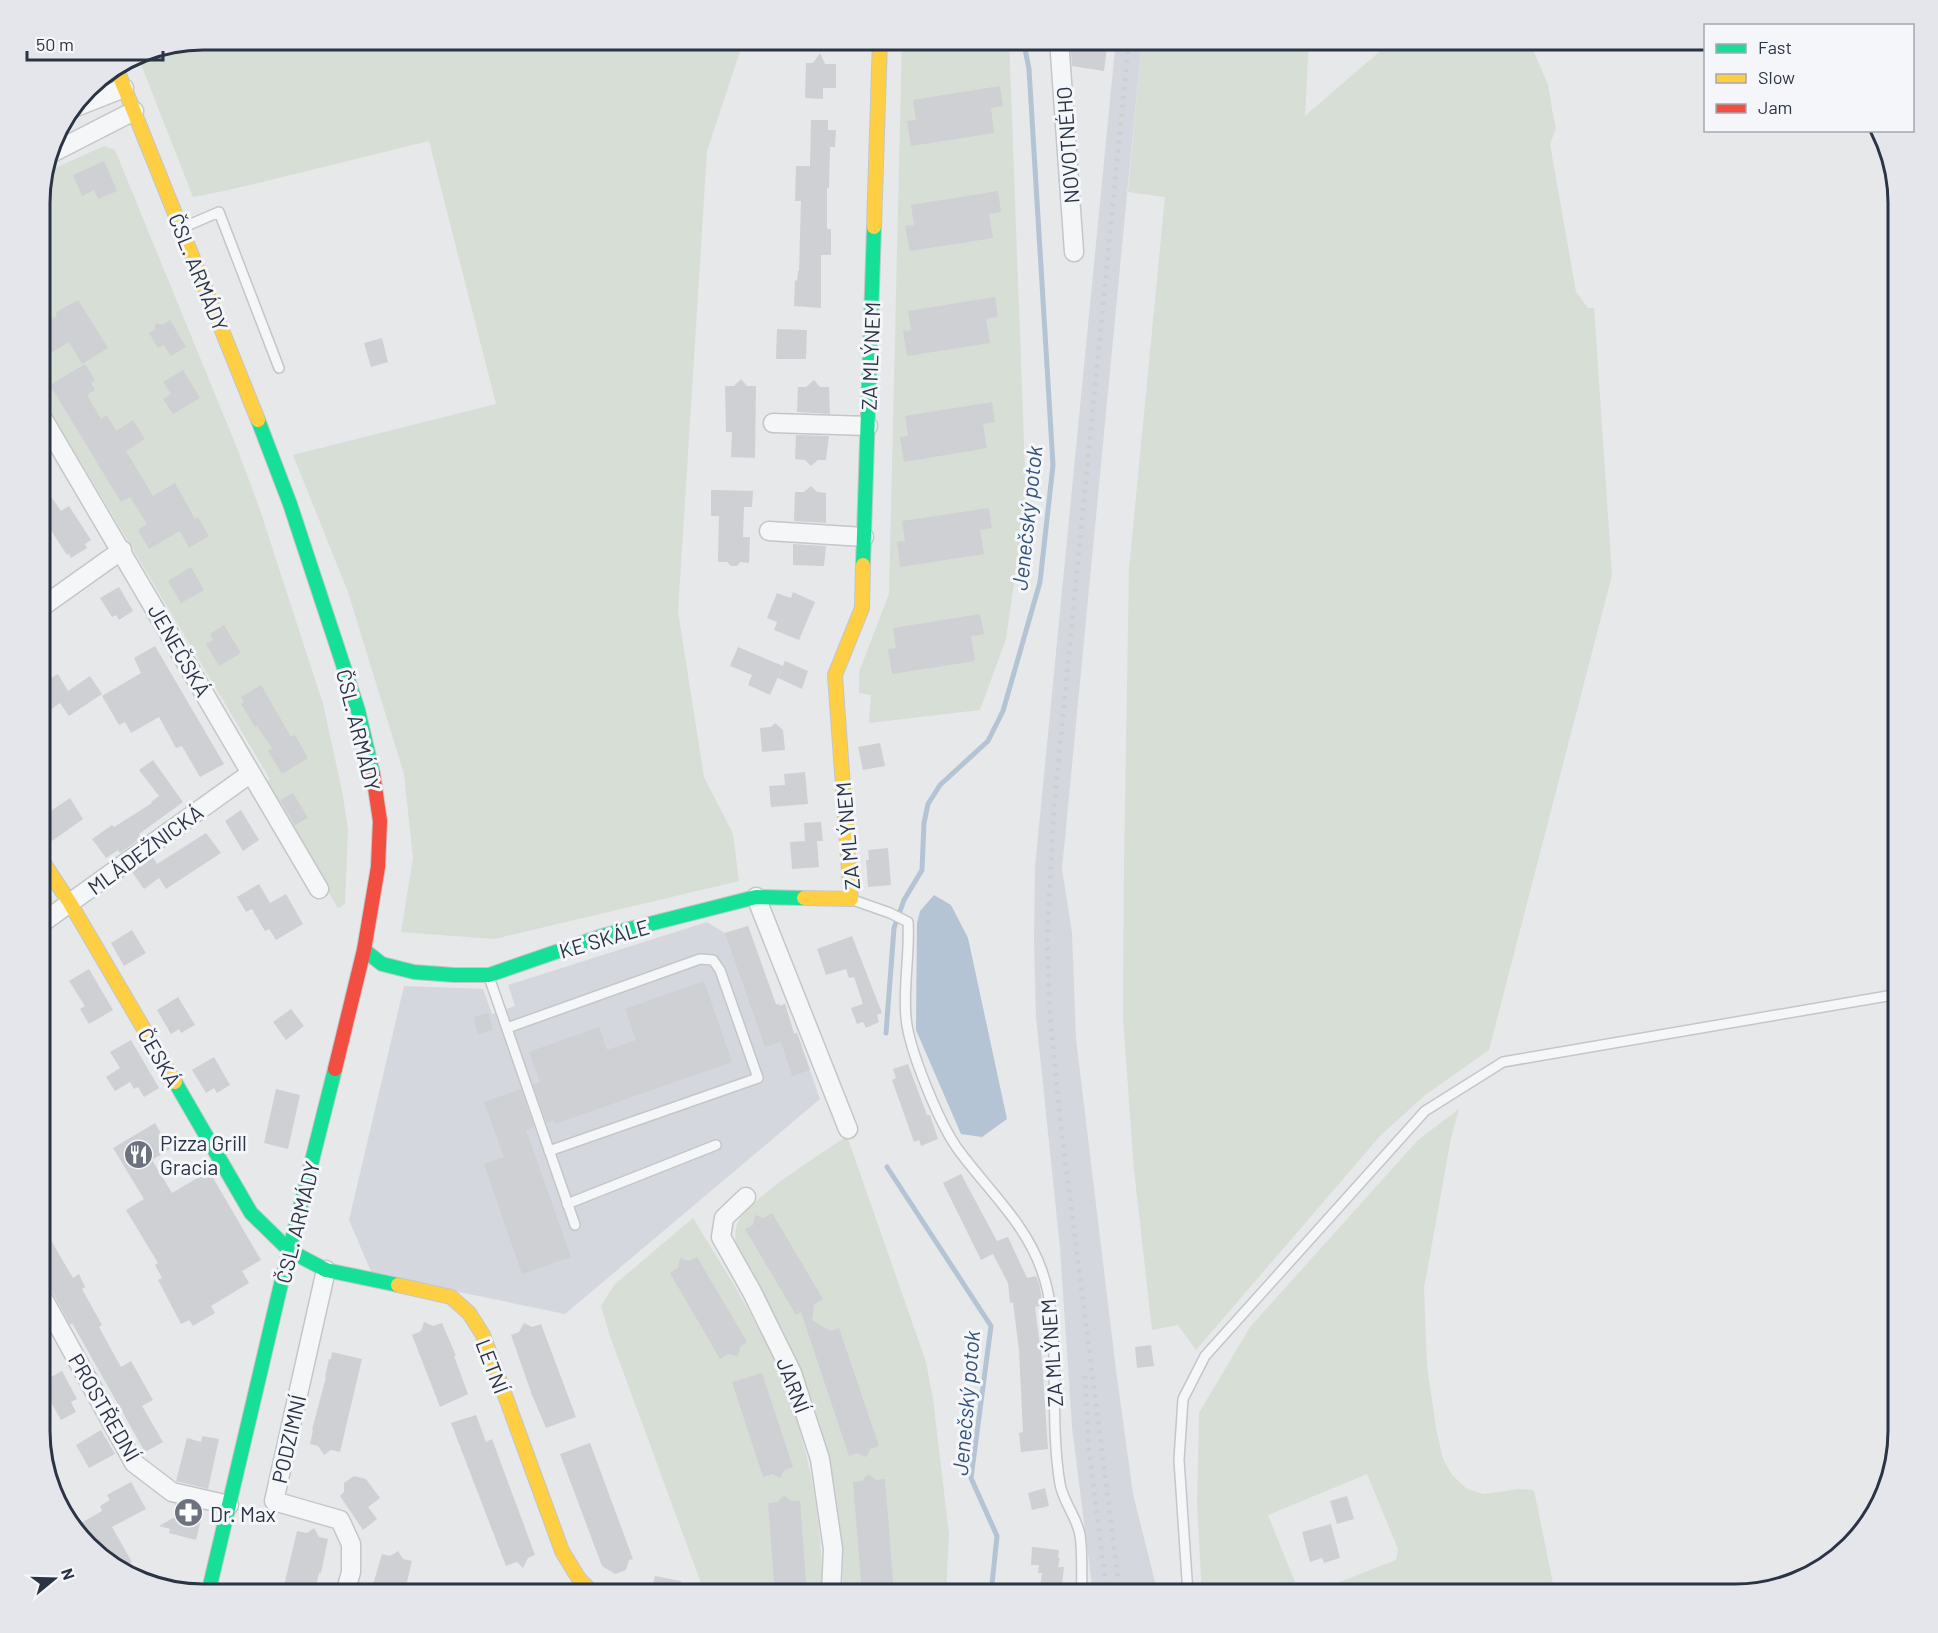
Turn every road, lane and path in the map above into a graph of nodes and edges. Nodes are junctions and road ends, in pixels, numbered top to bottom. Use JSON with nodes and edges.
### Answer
{"nodes":[{"id":1,"x":880,"y":50,"type":"edge"},
{"id":2,"x":1060,"y":50,"type":"edge"},
{"id":3,"x":119,"y":74,"type":"edge"},
{"id":4,"x":124,"y":88,"type":"junction"},
{"id":5,"x":88,"y":102,"type":"edge"},
{"id":6,"x":134,"y":111,"type":"junction"},
{"id":7,"x":59,"y":149,"type":"edge"},
{"id":8,"x":181,"y":228,"type":"junction"},
{"id":9,"x":1074,"y":252,"type":"dead end"},
{"id":10,"x":279,"y":368,"type":"dead end"},
{"id":11,"x":773,"y":423,"type":"dead end"},
{"id":12,"x":868,"y":426,"type":"junction"},
{"id":13,"x":50,"y":430,"type":"edge"},
{"id":14,"x":769,"y":531,"type":"dead end"},
{"id":15,"x":864,"y":537,"type":"junction"},
{"id":16,"x":122,"y":550,"type":"junction"},
{"id":17,"x":50,"y":601,"type":"edge"},
{"id":18,"x":251,"y":773,"type":"junction"},
{"id":19,"x":50,"y":873,"type":"edge"},
{"id":20,"x":319,"y":889,"type":"dead end"},
{"id":21,"x":756,"y":897,"type":"junction"},
{"id":22,"x":851,"y":899,"type":"junction"},
{"id":23,"x":70,"y":903,"type":"junction"},
{"id":24,"x":50,"y":918,"type":"edge"},
{"id":25,"x":364,"y":950,"type":"junction"},
{"id":26,"x":489,"y":975,"type":"junction"},
{"id":27,"x":1888,"y":996,"type":"edge"},
{"id":28,"x":507,"y":1028,"type":"junction"},
{"id":29,"x":848,"y":1129,"type":"dead end"},
{"id":30,"x":716,"y":1145,"type":"dead end"},
{"id":31,"x":549,"y":1151,"type":"junction"},
{"id":32,"x":746,"y":1197,"type":"dead end"},
{"id":33,"x":567,"y":1204,"type":"junction"},
{"id":34,"x":575,"y":1225,"type":"dead end"},
{"id":35,"x":290,"y":1251,"type":"junction"},
{"id":36,"x":326,"y":1270,"type":"junction"},
{"id":37,"x":50,"y":1311,"type":"edge"},
{"id":38,"x":229,"y":1505,"type":"junction"},
{"id":39,"x":210,"y":1584,"type":"edge"},
{"id":40,"x":348,"y":1584,"type":"edge"},
{"id":41,"x":584,"y":1584,"type":"edge"},
{"id":42,"x":831,"y":1584,"type":"edge"},
{"id":43,"x":1082,"y":1584,"type":"edge"},
{"id":44,"x":1187,"y":1584,"type":"edge"}],
"edges":[{"from":1,"to":12,"type":"street","name":"ZA MLÝNEM"},
{"from":2,"to":9,"type":"street","name":"NOVOTNÉHO"},
{"from":3,"to":4,"type":"street","name":"ČSL. ARMÁDY"},
{"from":4,"to":5,"type":"street"},
{"from":4,"to":6,"type":"street","name":"ČSL. ARMÁDY"},
{"from":6,"to":7,"type":"street"},
{"from":6,"to":8,"type":"street","name":"ČSL. ARMÁDY"},
{"from":8,"to":10,"type":"lane"},
{"from":8,"to":25,"type":"street","name":"ČSL. ARMÁDY"},
{"from":11,"to":12,"type":"street"},
{"from":12,"to":15,"type":"street","name":"ZA MLÝNEM"},
{"from":13,"to":16,"type":"street","name":"JENEČSKÁ"},
{"from":14,"to":15,"type":"street"},
{"from":15,"to":22,"type":"street","name":"ZA MLÝNEM"},
{"from":16,"to":17,"type":"street"},
{"from":16,"to":18,"type":"street","name":"JENEČSKÁ"},
{"from":18,"to":20,"type":"street","name":"JENEČSKÁ"},
{"from":18,"to":23,"type":"street","name":"MLÁDEŽNICKÁ"},
{"from":19,"to":23,"type":"street","name":"ČESKÁ"},
{"from":21,"to":22,"type":"street","name":"KE SKÁLE"},
{"from":21,"to":26,"type":"street","name":"KE SKÁLE"},
{"from":21,"to":29,"type":"street"},
{"from":22,"to":43,"type":"lane","name":"ZA MLÝNEM"},
{"from":23,"to":24,"type":"street","name":"MLÁDEŽNICKÁ"},
{"from":23,"to":35,"type":"street","name":"ČESKÁ"},
{"from":25,"to":26,"type":"street","name":"KE SKÁLE"},
{"from":25,"to":35,"type":"street","name":"ČSL. ARMÁDY"},
{"from":26,"to":28,"type":"lane"},
{"from":27,"to":44,"type":"lane"},
{"from":28,"to":31,"type":"lane"},
{"from":28,"to":31,"type":"lane"},
{"from":30,"to":33,"type":"lane"},
{"from":31,"to":33,"type":"lane"},
{"from":32,"to":42,"type":"street","name":"JARNÍ"},
{"from":33,"to":34,"type":"lane"},
{"from":35,"to":36,"type":"street","name":"LETNÍ"},
{"from":35,"to":38,"type":"street","name":"ČSL. ARMÁDY"},
{"from":36,"to":40,"type":"street","name":"PODZIMNÍ"},
{"from":36,"to":41,"type":"street","name":"LETNÍ"},
{"from":37,"to":38,"type":"street","name":"PROSTŘEDNÍ"},
{"from":38,"to":39,"type":"street","name":"ČSL. ARMÁDY"}]}
